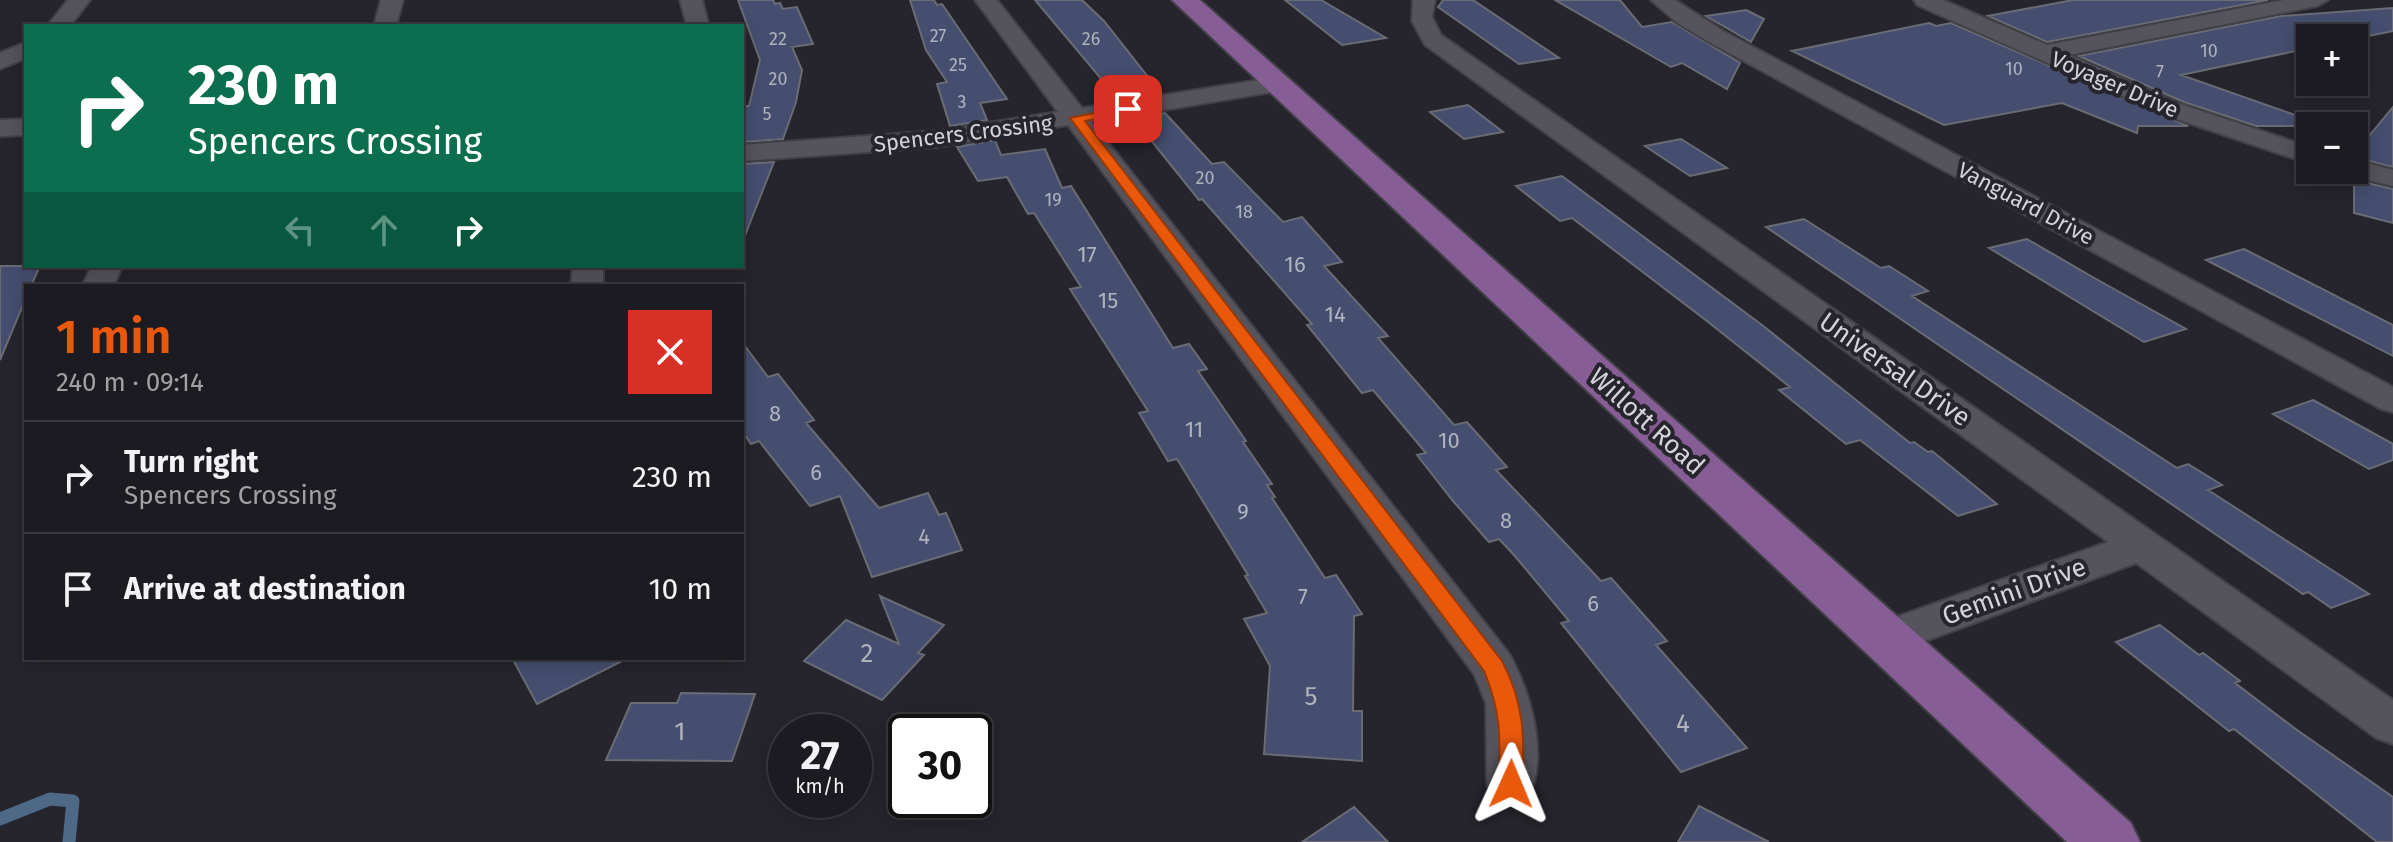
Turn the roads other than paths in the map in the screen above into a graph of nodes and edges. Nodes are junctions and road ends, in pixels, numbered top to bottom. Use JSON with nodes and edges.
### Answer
{"nodes":[{"id":1,"x":79,"y":0,"type":"edge"},
{"id":2,"x":392,"y":0,"type":"edge"},
{"id":3,"x":691,"y":0,"type":"edge"},
{"id":4,"x":986,"y":0,"type":"edge"},
{"id":5,"x":1185,"y":0,"type":"edge"},
{"id":6,"x":1424,"y":0,"type":"edge"},
{"id":7,"x":1662,"y":0,"type":"edge"},
{"id":8,"x":1925,"y":0,"type":"edge"},
{"id":9,"x":2317,"y":0,"type":"edge"},
{"id":10,"x":60,"y":24,"type":"edge"},
{"id":11,"x":386,"y":24,"type":"edge"},
{"id":12,"x":697,"y":24,"type":"edge"},
{"id":13,"x":24,"y":50,"type":"edge"},
{"id":14,"x":2044,"y":53,"type":"junction"},
{"id":15,"x":0,"y":62,"type":"edge"},
{"id":16,"x":1278,"y":84,"type":"junction"},
{"id":17,"x":1076,"y":118,"type":"junction"},
{"id":18,"x":24,"y":127,"type":"edge"},
{"id":19,"x":0,"y":128,"type":"edge"},
{"id":20,"x":2296,"y":151,"type":"edge"},
{"id":21,"x":744,"y":153,"type":"edge"},
{"id":22,"x":2368,"y":172,"type":"edge"},
{"id":23,"x":2393,"y":178,"type":"edge"},
{"id":24,"x":2393,"y":401,"type":"edge"},
{"id":25,"x":2142,"y":545,"type":"junction"},
{"id":26,"x":1886,"y":638,"type":"junction"},
{"id":27,"x":2393,"y":725,"type":"edge"},
{"id":28,"x":1511,"y":784,"type":"dead end"},
{"id":29,"x":2109,"y":842,"type":"edge"}],
"edges":[{"from":1,"to":10,"type":"street"},
{"from":2,"to":11,"type":"street"},
{"from":3,"to":12,"type":"street"},
{"from":4,"to":17,"type":"street"},
{"from":5,"to":16,"type":"main road","name":"Willott Road"},
{"from":6,"to":25,"type":"street","name":"Universal Drive"},
{"from":7,"to":24,"type":"street","name":"Vanguard Drive"},
{"from":8,"to":14,"type":"street","name":"Voyager Drive"},
{"from":9,"to":14,"type":"street"},
{"from":13,"to":15,"type":"street"},
{"from":14,"to":20,"type":"street","name":"Voyager Drive"},
{"from":16,"to":17,"type":"street","name":"Spencers Crossing"},
{"from":16,"to":26,"type":"main road","name":"Willott Road"},
{"from":17,"to":21,"type":"street","name":"Spencers Crossing"},
{"from":17,"to":28,"type":"street"},
{"from":18,"to":19,"type":"street"},
{"from":22,"to":23,"type":"street"},
{"from":25,"to":26,"type":"street","name":"Gemini Drive"},
{"from":25,"to":27,"type":"street","name":"Universal Drive"},
{"from":26,"to":29,"type":"main road","name":"Willott Road"}]}
